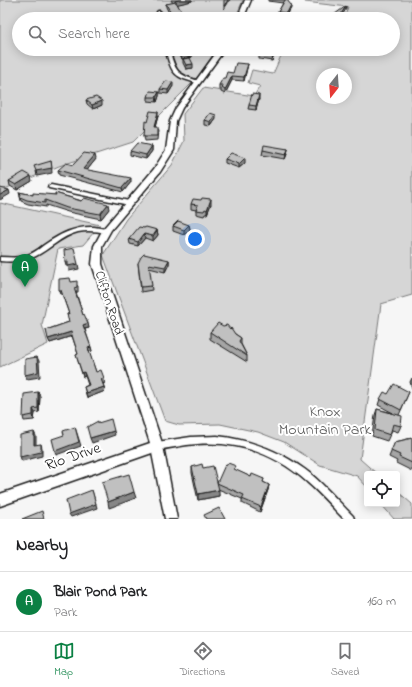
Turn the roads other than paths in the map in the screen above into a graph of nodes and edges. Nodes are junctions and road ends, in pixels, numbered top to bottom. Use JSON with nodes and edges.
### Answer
{"nodes":[{"id":1,"x":248,"y":0,"type":"edge"},
{"id":2,"x":243,"y":12,"type":"edge"},
{"id":3,"x":169,"y":56,"type":"edge"},
{"id":4,"x":217,"y":56,"type":"edge"},
{"id":5,"x":198,"y":82,"type":"junction"},
{"id":6,"x":51,"y":187,"type":"dead end"},
{"id":7,"x":129,"y":203,"type":"junction"},
{"id":8,"x":106,"y":231,"type":"junction"},
{"id":9,"x":0,"y":259,"type":"edge"},
{"id":10,"x":156,"y":446,"type":"junction"},
{"id":11,"x":0,"y":500,"type":"edge"},
{"id":12,"x":171,"y":519,"type":"edge"},
{"id":13,"x":350,"y":519,"type":"edge"}],
"edges":[{"from":1,"to":2,"type":"main road"},
{"from":3,"to":5,"type":"street"},
{"from":4,"to":5,"type":"main road","name":"Clifton Road"},
{"from":5,"to":7,"type":"main road","name":"Clifton Road"},
{"from":6,"to":7,"type":"street"},
{"from":7,"to":8,"type":"main road","name":"Clifton Road"},
{"from":8,"to":9,"type":"street"},
{"from":8,"to":10,"type":"main road","name":"Clifton Road"},
{"from":10,"to":11,"type":"main road","name":"Rio Drive"},
{"from":10,"to":12,"type":"main road","name":"Clifton Road"},
{"from":10,"to":13,"type":"street"}]}
